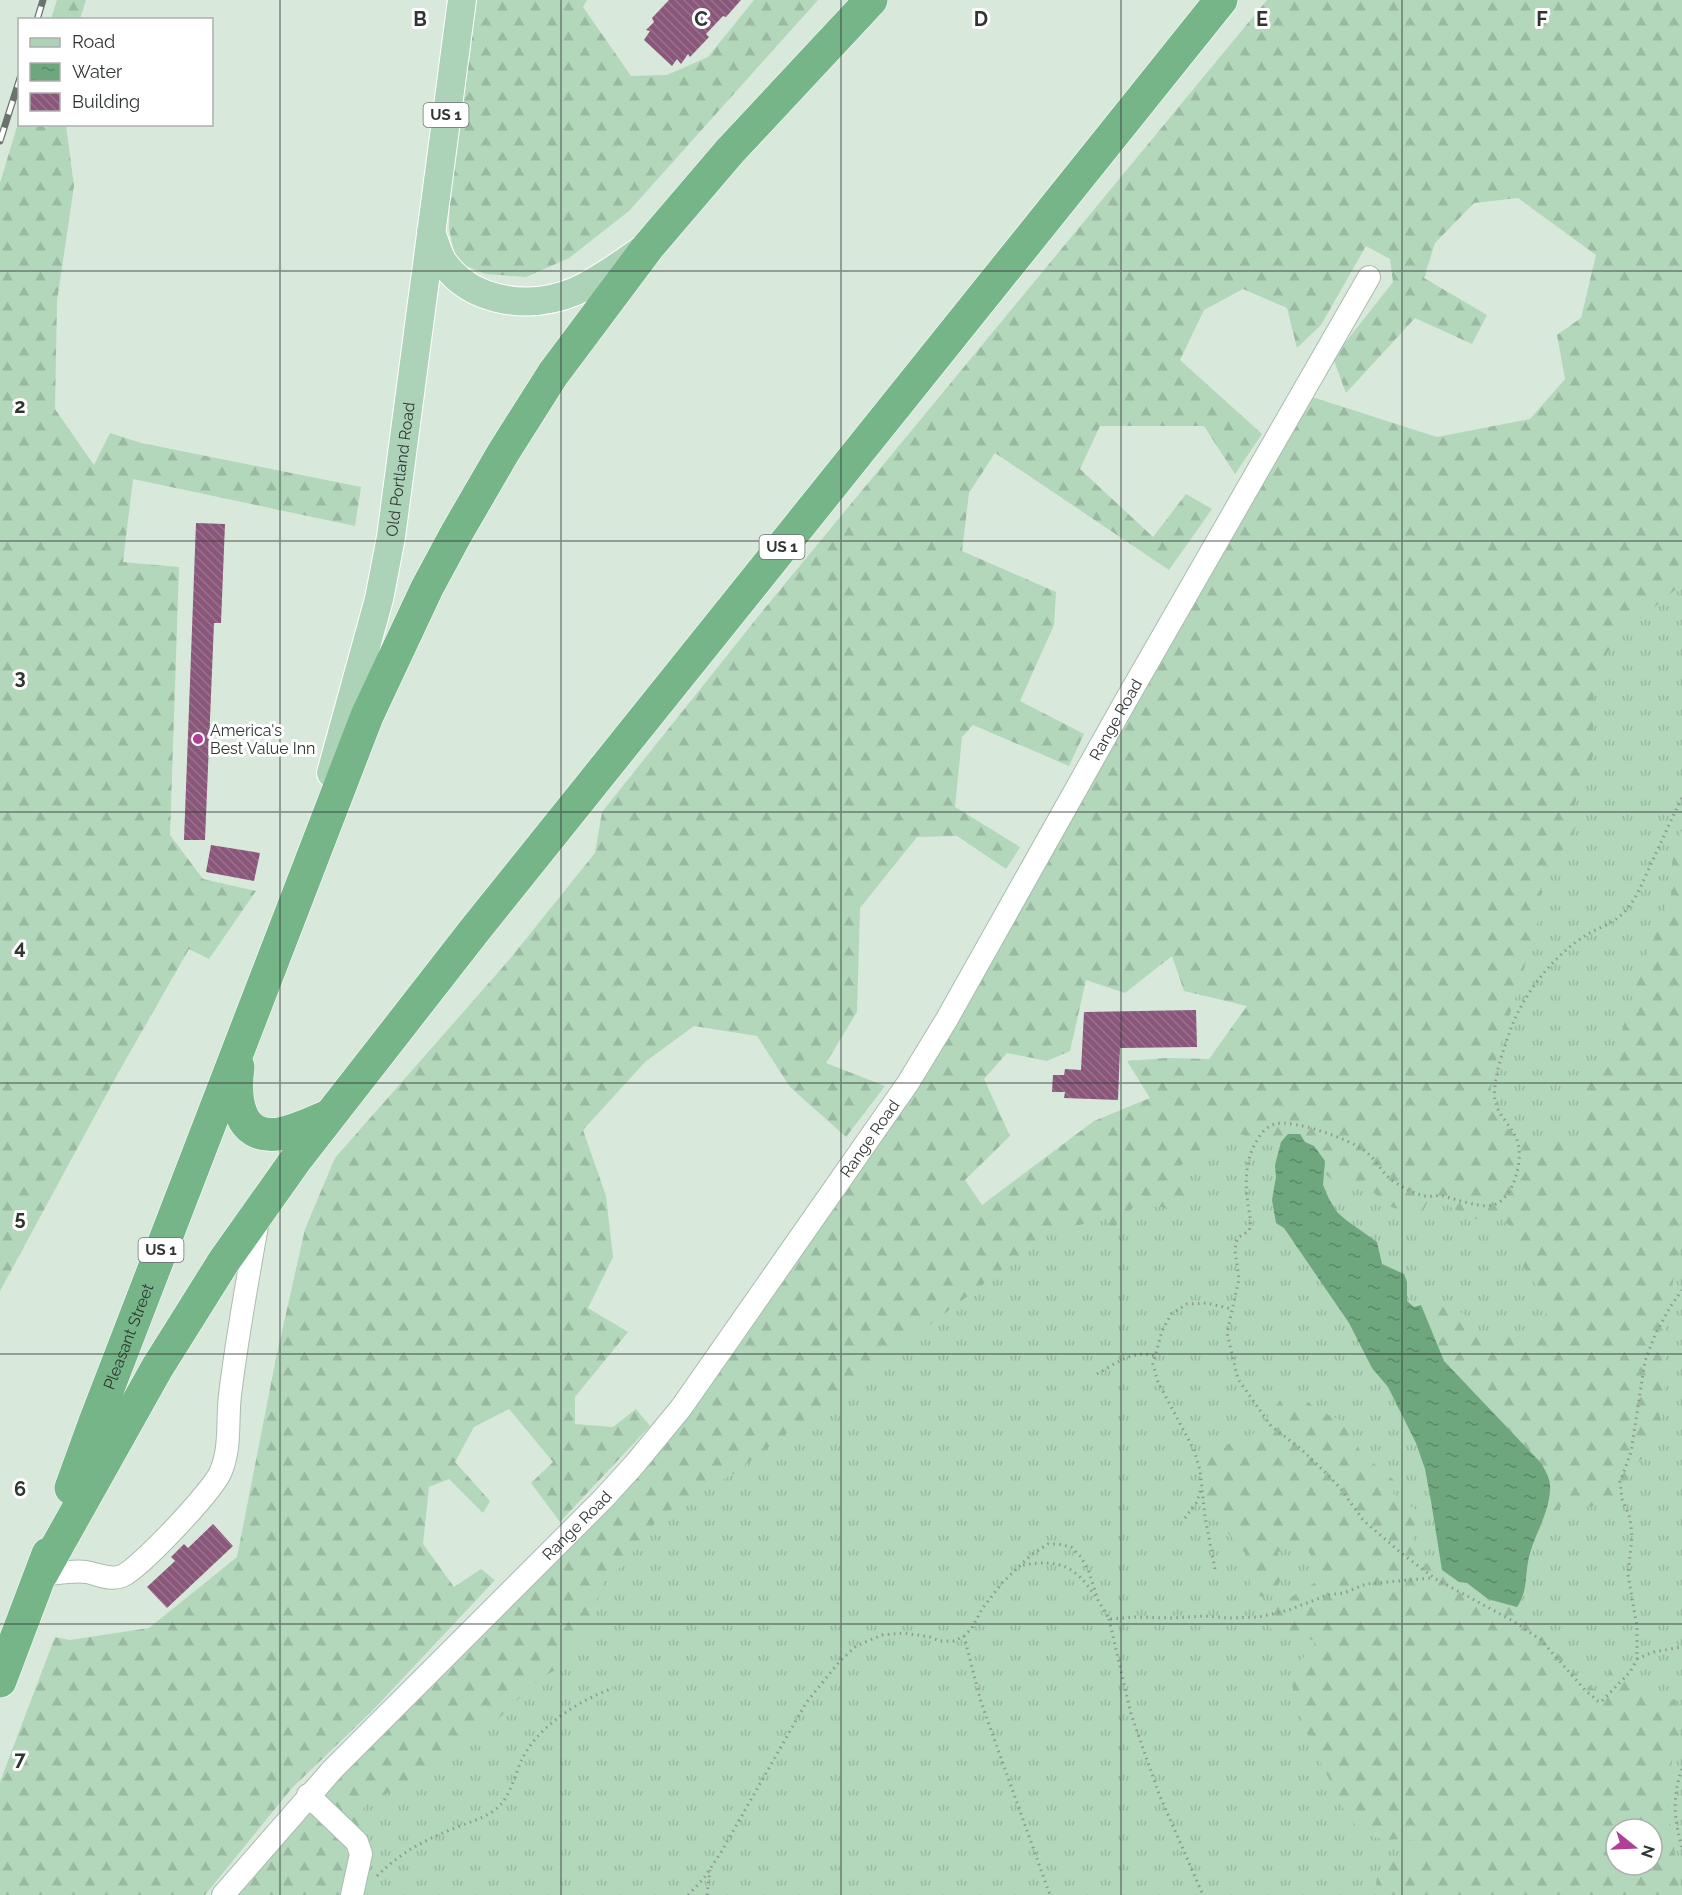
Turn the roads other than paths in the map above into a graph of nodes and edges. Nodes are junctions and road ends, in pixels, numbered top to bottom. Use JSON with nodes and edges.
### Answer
{"nodes":[{"id":1,"x":462,"y":0,"type":"edge"},
{"id":2,"x":871,"y":0,"type":"edge"},
{"id":3,"x":1211,"y":8,"type":"edge"},
{"id":4,"x":430,"y":231,"type":"junction"},
{"id":5,"x":648,"y":247,"type":"junction"},
{"id":6,"x":1369,"y":277,"type":"dead end"},
{"id":7,"x":285,"y":927,"type":"junction"},
{"id":8,"x":242,"y":1042,"type":"junction"},
{"id":9,"x":328,"y":1116,"type":"junction"},
{"id":10,"x":260,"y":1209,"type":"junction"},
{"id":11,"x":41,"y":1575,"type":"junction"},
{"id":12,"x":0,"y":1681,"type":"edge"},
{"id":13,"x":308,"y":1795,"type":"junction"},
{"id":14,"x":223,"y":1895,"type":"edge"},
{"id":15,"x":352,"y":1895,"type":"edge"}],
"edges":[{"from":1,"to":4,"type":"main road","name":"Old Portland Road","number":"US 1"},
{"from":2,"to":5,"type":"highway","name":"Pleasant Street"},
{"from":3,"to":9,"type":"highway","number":"US 1"},
{"from":4,"to":5,"type":"main road"},
{"from":4,"to":7,"type":"main road","name":"Old Portland Road","number":"US 1"},
{"from":5,"to":7,"type":"highway","name":"Pleasant Street"},
{"from":6,"to":13,"type":"street","name":"Range Road"},
{"from":7,"to":8,"type":"highway","name":"Pleasant Street","number":"US 1"},
{"from":8,"to":9,"type":"highway"},
{"from":8,"to":11,"type":"highway","name":"Pleasant Street","number":"US 1"},
{"from":9,"to":10,"type":"highway","number":"US 1"},
{"from":10,"to":11,"type":"highway","number":"US 1"},
{"from":10,"to":11,"type":"street"},
{"from":11,"to":12,"type":"highway","name":"Pleasant Street","number":"US 1"},
{"from":13,"to":14,"type":"street","name":"Range Road"},
{"from":13,"to":15,"type":"street"}]}
